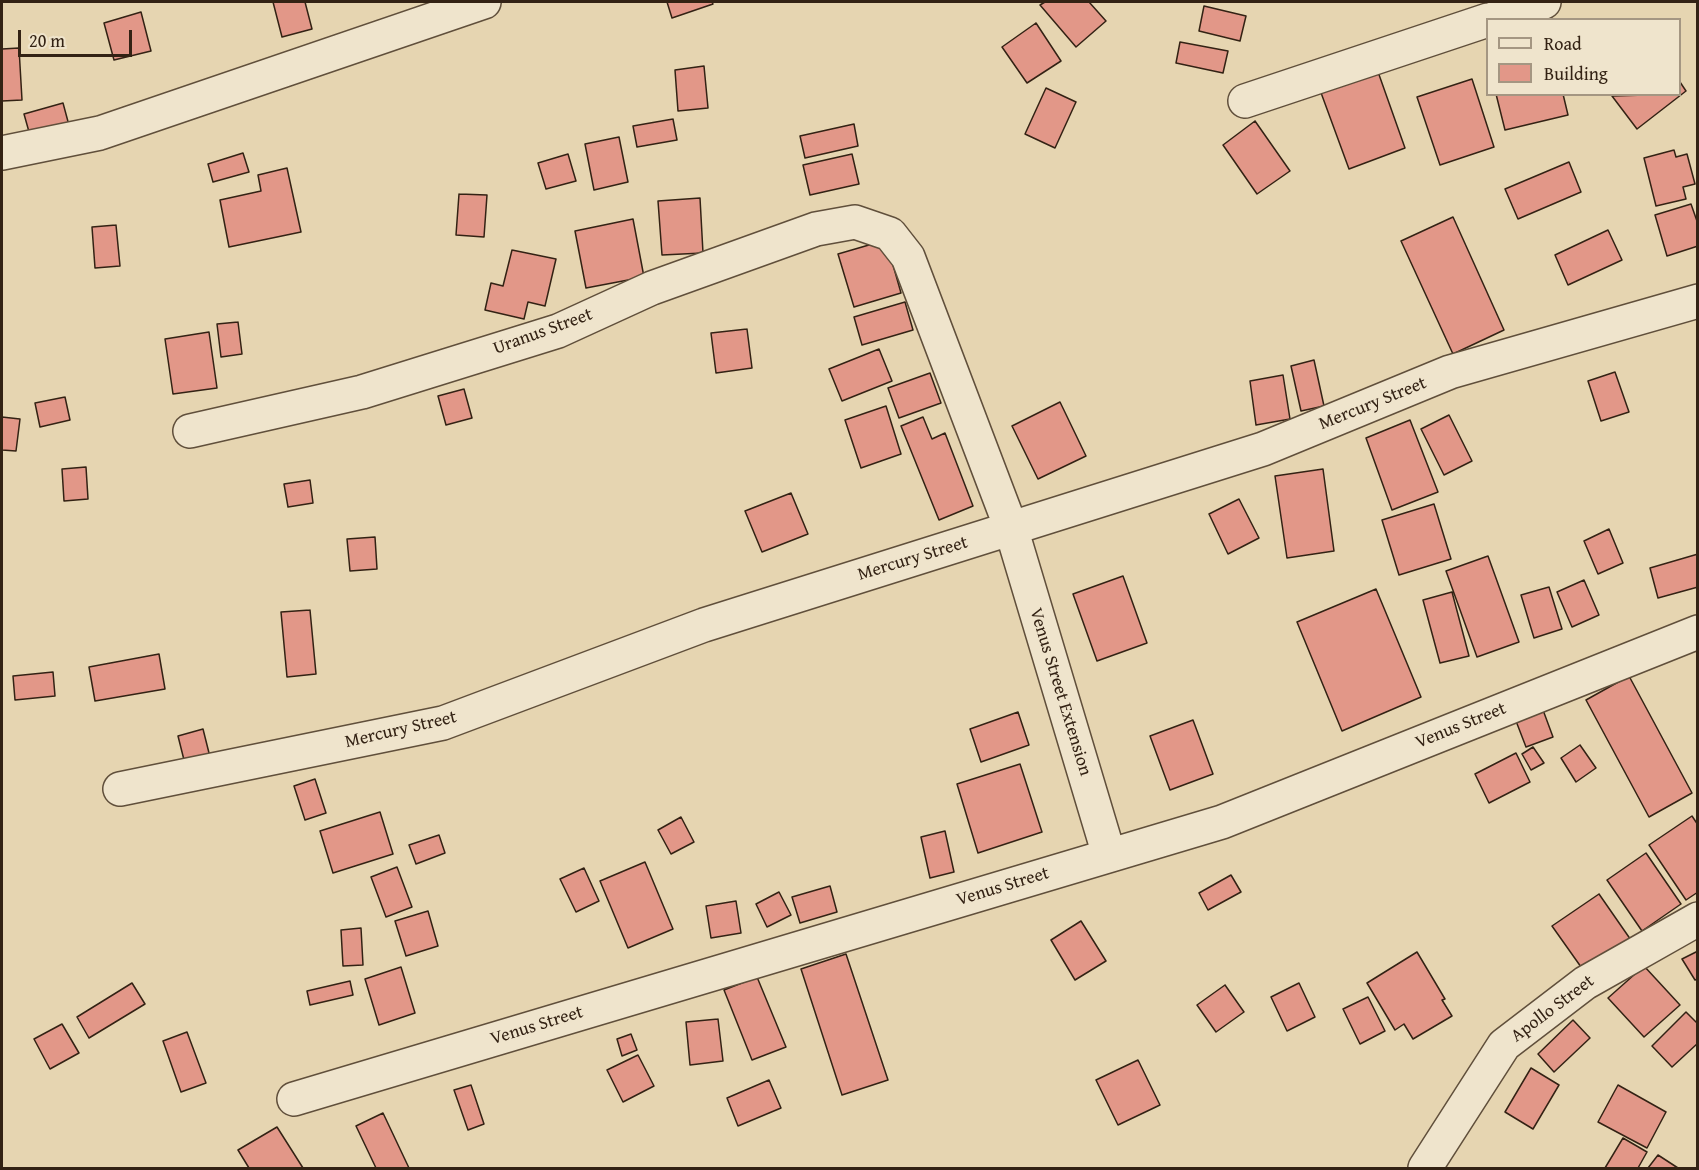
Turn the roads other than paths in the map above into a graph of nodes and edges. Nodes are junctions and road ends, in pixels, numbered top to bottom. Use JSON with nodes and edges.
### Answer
{"nodes":[{"id":1,"x":484,"y":2,"type":"edge"},
{"id":2,"x":1544,"y":2,"type":"edge"},
{"id":3,"x":1495,"y":18,"type":"edge"},
{"id":4,"x":1486,"y":21,"type":"edge"},
{"id":5,"x":1245,"y":101,"type":"dead end"},
{"id":6,"x":2,"y":153,"type":"edge"},
{"id":7,"x":890,"y":234,"type":"joint"},
{"id":8,"x":1698,"y":301,"type":"edge"},
{"id":9,"x":190,"y":431,"type":"dead end"},
{"id":10,"x":1011,"y":528,"type":"junction"},
{"id":11,"x":1698,"y":632,"type":"edge"},
{"id":12,"x":120,"y":789,"type":"dead end"},
{"id":13,"x":1109,"y":855,"type":"junction"},
{"id":14,"x":1698,"y":919,"type":"edge"},
{"id":15,"x":294,"y":1100,"type":"dead end"},
{"id":16,"x":1425,"y":1168,"type":"edge"}],
"edges":[{"from":1,"to":6,"type":"street"},
{"from":2,"to":3,"type":"street"},
{"from":4,"to":5,"type":"street"},
{"from":7,"to":9,"type":"street","name":"Uranus Street"},
{"from":7,"to":10,"type":"street","name":"Venus Street Extension"},
{"from":8,"to":10,"type":"street","name":"Mercury Street"},
{"from":10,"to":12,"type":"street","name":"Mercury Street"},
{"from":10,"to":13,"type":"street","name":"Venus Street Extension"},
{"from":11,"to":13,"type":"street","name":"Venus Street"},
{"from":13,"to":15,"type":"street","name":"Venus Street"},
{"from":14,"to":16,"type":"street","name":"Apollo Street"}]}
